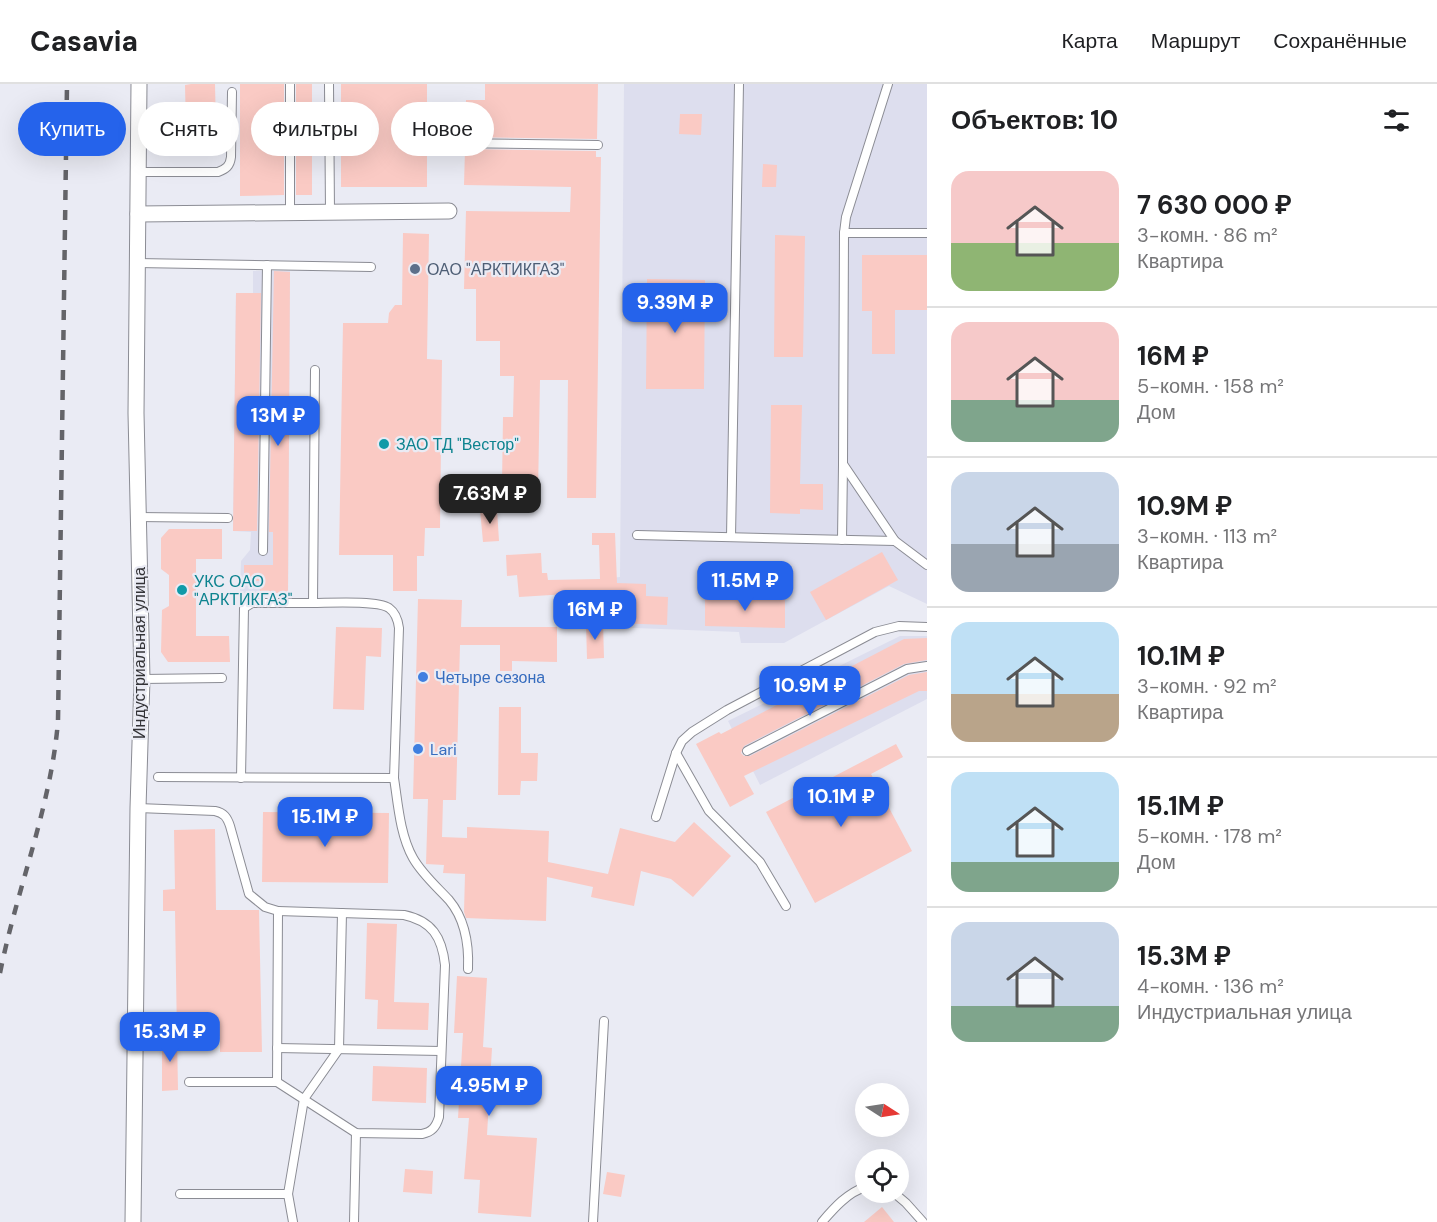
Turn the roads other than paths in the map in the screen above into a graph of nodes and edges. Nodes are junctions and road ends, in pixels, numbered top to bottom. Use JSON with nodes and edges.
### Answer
{"nodes":[{"id":1,"x":139,"y":84,"type":"edge"},
{"id":2,"x":290,"y":84,"type":"edge"},
{"id":3,"x":329,"y":84,"type":"edge"},
{"id":4,"x":739,"y":84,"type":"edge"},
{"id":5,"x":888,"y":84,"type":"edge"},
{"id":6,"x":232,"y":92,"type":"dead end"},
{"id":7,"x":494,"y":144,"type":"edge"},
{"id":8,"x":598,"y":146,"type":"dead end"},
{"id":9,"x":138,"y":172,"type":"junction"},
{"id":10,"x":449,"y":211,"type":"dead end"},
{"id":11,"x":290,"y":212,"type":"junction"},
{"id":12,"x":330,"y":212,"type":"junction"},
{"id":13,"x":138,"y":214,"type":"junction"},
{"id":14,"x":844,"y":233,"type":"junction"},
{"id":15,"x":927,"y":233,"type":"edge"},
{"id":16,"x":137,"y":263,"type":"junction"},
{"id":17,"x":267,"y":266,"type":"junction"},
{"id":18,"x":371,"y":267,"type":"dead end"},
{"id":19,"x":315,"y":370,"type":"dead end"},
{"id":20,"x":843,"y":464,"type":"junction"},
{"id":21,"x":138,"y":517,"type":"junction"},
{"id":22,"x":228,"y":518,"type":"dead end"},
{"id":23,"x":637,"y":535,"type":"dead end"},
{"id":24,"x":731,"y":537,"type":"junction"},
{"id":25,"x":842,"y":540,"type":"junction"},
{"id":26,"x":895,"y":541,"type":"junction"},
{"id":27,"x":263,"y":551,"type":"dead end"},
{"id":28,"x":927,"y":565,"type":"edge"},
{"id":29,"x":313,"y":603,"type":"junction"},
{"id":30,"x":927,"y":627,"type":"edge"},
{"id":31,"x":927,"y":666,"type":"edge"},
{"id":32,"x":222,"y":678,"type":"dead end"},
{"id":33,"x":142,"y":679,"type":"junction"},
{"id":34,"x":747,"y":751,"type":"dead end"},
{"id":35,"x":676,"y":753,"type":"junction"},
{"id":36,"x":158,"y":777,"type":"dead end"},
{"id":37,"x":241,"y":778,"type":"junction"},
{"id":38,"x":394,"y":778,"type":"junction"},
{"id":39,"x":138,"y":808,"type":"junction"},
{"id":40,"x":656,"y":817,"type":"dead end"},
{"id":41,"x":786,"y":906,"type":"dead end"},
{"id":42,"x":278,"y":912,"type":"junction"},
{"id":43,"x":342,"y":913,"type":"junction"},
{"id":44,"x":468,"y":969,"type":"dead end"},
{"id":45,"x":604,"y":1021,"type":"dead end"},
{"id":46,"x":278,"y":1048,"type":"junction"},
{"id":47,"x":339,"y":1049,"type":"junction"},
{"id":48,"x":441,"y":1052,"type":"junction"},
{"id":49,"x":189,"y":1082,"type":"dead end"},
{"id":50,"x":277,"y":1082,"type":"junction"},
{"id":51,"x":304,"y":1099,"type":"junction"},
{"id":52,"x":356,"y":1133,"type":"junction"},
{"id":53,"x":855,"y":1192,"type":"edge"},
{"id":54,"x":180,"y":1194,"type":"dead end"},
{"id":55,"x":288,"y":1194,"type":"junction"},
{"id":56,"x":906,"y":1203,"type":"edge"},
{"id":57,"x":133,"y":1222,"type":"edge"},
{"id":58,"x":292,"y":1222,"type":"edge"},
{"id":59,"x":354,"y":1222,"type":"edge"},
{"id":60,"x":593,"y":1222,"type":"edge"},
{"id":61,"x":822,"y":1222,"type":"edge"},
{"id":62,"x":922,"y":1222,"type":"edge"}],
"edges":[{"from":1,"to":9,"type":"street","name":"Индустриальная улица"},
{"from":2,"to":11,"type":"lane"},
{"from":3,"to":12,"type":"lane"},
{"from":4,"to":24,"type":"lane"},
{"from":5,"to":14,"type":"lane"},
{"from":6,"to":9,"type":"lane"},
{"from":7,"to":8,"type":"lane"},
{"from":9,"to":13,"type":"street","name":"Индустриальная улица"},
{"from":10,"to":12,"type":"street"},
{"from":11,"to":12,"type":"street"},
{"from":11,"to":13,"type":"street"},
{"from":13,"to":16,"type":"street","name":"Индустриальная улица"},
{"from":14,"to":15,"type":"lane"},
{"from":14,"to":20,"type":"lane"},
{"from":16,"to":17,"type":"lane"},
{"from":16,"to":21,"type":"street","name":"Индустриальная улица"},
{"from":17,"to":18,"type":"lane"},
{"from":17,"to":27,"type":"lane"},
{"from":19,"to":29,"type":"lane"},
{"from":20,"to":25,"type":"lane"},
{"from":20,"to":26,"type":"lane"},
{"from":21,"to":22,"type":"lane"},
{"from":21,"to":33,"type":"street","name":"Индустриальная улица"},
{"from":23,"to":24,"type":"lane"},
{"from":24,"to":25,"type":"lane"},
{"from":25,"to":26,"type":"lane"},
{"from":26,"to":28,"type":"lane"},
{"from":29,"to":37,"type":"lane"},
{"from":29,"to":38,"type":"lane"},
{"from":30,"to":35,"type":"lane"},
{"from":31,"to":34,"type":"lane"},
{"from":32,"to":33,"type":"lane"},
{"from":33,"to":39,"type":"street","name":"Индустриальная улица"},
{"from":35,"to":40,"type":"lane"},
{"from":35,"to":41,"type":"lane"},
{"from":36,"to":37,"type":"lane"},
{"from":37,"to":38,"type":"lane"},
{"from":38,"to":44,"type":"lane"},
{"from":39,"to":42,"type":"lane"},
{"from":39,"to":57,"type":"street","name":"Индустриальная улица"},
{"from":42,"to":43,"type":"lane"},
{"from":42,"to":46,"type":"lane"},
{"from":43,"to":47,"type":"lane"},
{"from":43,"to":48,"type":"lane"},
{"from":45,"to":60,"type":"lane"},
{"from":46,"to":47,"type":"lane"},
{"from":46,"to":50,"type":"lane"},
{"from":47,"to":48,"type":"lane"},
{"from":47,"to":51,"type":"lane"},
{"from":48,"to":52,"type":"lane"},
{"from":49,"to":50,"type":"lane"},
{"from":50,"to":51,"type":"lane"},
{"from":51,"to":52,"type":"lane"},
{"from":51,"to":55,"type":"lane"},
{"from":52,"to":59,"type":"lane"},
{"from":53,"to":61,"type":"lane"},
{"from":54,"to":55,"type":"lane"},
{"from":55,"to":58,"type":"lane"},
{"from":56,"to":62,"type":"lane"}]}
